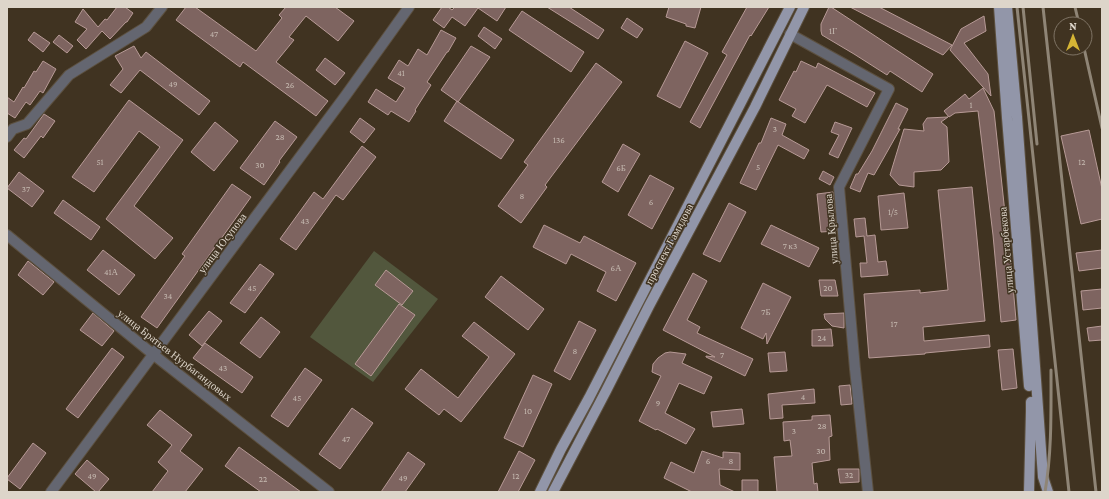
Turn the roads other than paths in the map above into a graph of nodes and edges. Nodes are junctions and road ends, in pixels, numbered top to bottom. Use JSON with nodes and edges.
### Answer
{"nodes":[{"id":1,"x":162,"y":7,"type":"edge"},
{"id":2,"x":409,"y":7,"type":"edge"},
{"id":3,"x":790,"y":7,"type":"edge"},
{"id":4,"x":804,"y":7,"type":"edge"},
{"id":5,"x":999,"y":7,"type":"edge"},
{"id":6,"x":1007,"y":7,"type":"edge"},
{"id":7,"x":790,"y":34,"type":"junction"},
{"id":8,"x":742,"y":101,"type":"junction"},
{"id":9,"x":755,"y":107,"type":"junction"},
{"id":10,"x":7,"y":137,"type":"edge"},
{"id":11,"x":7,"y":235,"type":"edge"},
{"id":12,"x":154,"y":355,"type":"junction"},
{"id":13,"x":1046,"y":487,"type":"edge"},
{"id":14,"x":1030,"y":490,"type":"edge"},
{"id":15,"x":51,"y":492,"type":"edge"},
{"id":16,"x":329,"y":492,"type":"edge"},
{"id":17,"x":540,"y":492,"type":"edge"},
{"id":18,"x":553,"y":492,"type":"edge"},
{"id":19,"x":868,"y":492,"type":"edge"}],
"edges":[{"from":1,"to":10,"type":"street"},
{"from":2,"to":12,"type":"street","name":"улица Юсупова"},
{"from":3,"to":8,"type":"main road","name":"проспект Гамидова"},
{"from":4,"to":7,"type":"main road","name":"проспект Гамидова"},
{"from":5,"to":14,"type":"main road","name":"улица Устарбекова"},
{"from":6,"to":13,"type":"main road"},
{"from":7,"to":9,"type":"main road","name":"проспект Гамидова"},
{"from":7,"to":19,"type":"street","name":"улица Крылова"},
{"from":8,"to":9,"type":"street"},
{"from":8,"to":17,"type":"main road","name":"проспект Гамидова"},
{"from":9,"to":18,"type":"main road","name":"проспект Гамидова"},
{"from":11,"to":12,"type":"street","name":"улица Братьев Нурбагандовых"},
{"from":12,"to":15,"type":"street","name":"улица Юсупова"},
{"from":12,"to":16,"type":"street","name":"улица Братьев Нурбагандовых"},
{"from":13,"to":14,"type":"main road"}]}
